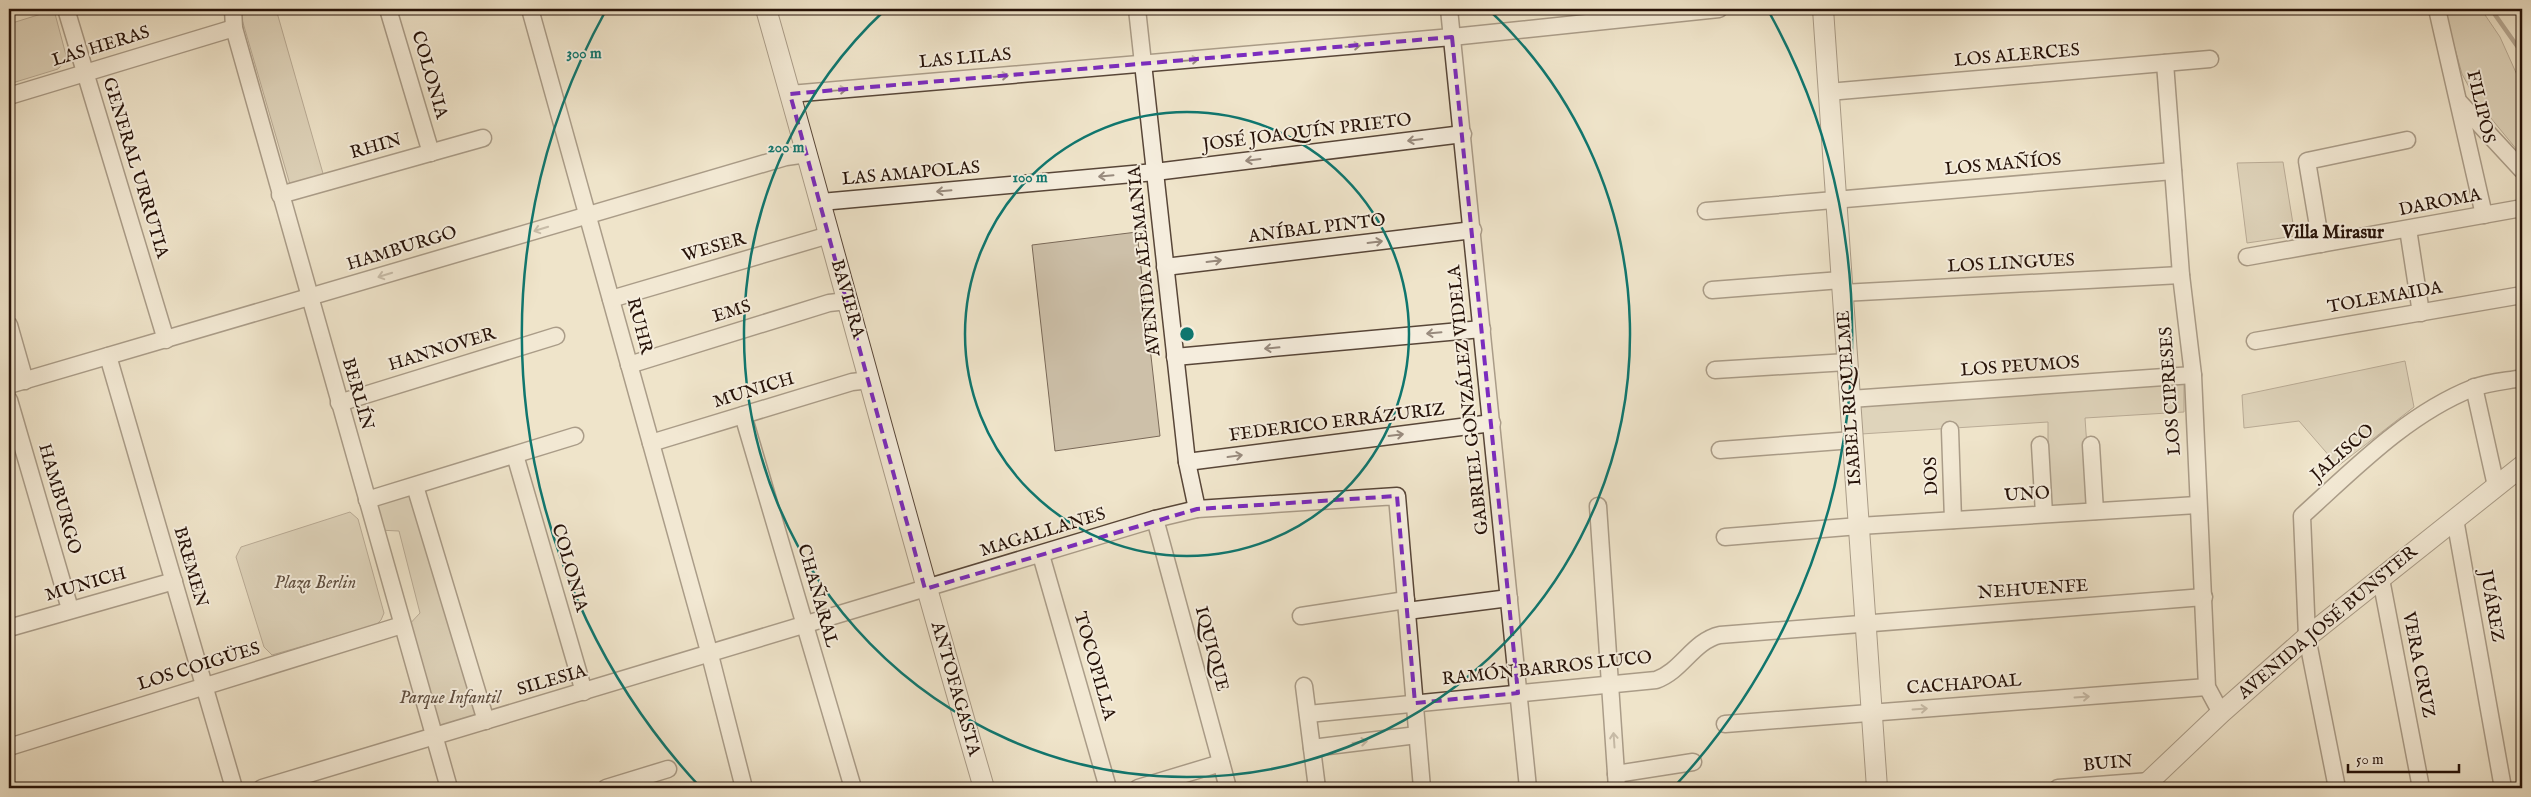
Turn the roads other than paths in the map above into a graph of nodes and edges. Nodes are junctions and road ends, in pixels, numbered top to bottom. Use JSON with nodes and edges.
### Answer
{"nodes":[{"id":1,"x":66,"y":9,"type":"edge"},
{"id":2,"x":233,"y":9,"type":"edge"},
{"id":3,"x":388,"y":9,"type":"edge"},
{"id":4,"x":530,"y":9,"type":"edge"},
{"id":5,"x":766,"y":9,"type":"edge"},
{"id":6,"x":1137,"y":9,"type":"edge"},
{"id":7,"x":1449,"y":9,"type":"edge"},
{"id":8,"x":1719,"y":9,"type":"edge"},
{"id":9,"x":1822,"y":9,"type":"edge"},
{"id":10,"x":2437,"y":9,"type":"edge"},
{"id":11,"x":234,"y":28,"type":"junction"},
{"id":12,"x":1452,"y":38,"type":"junction"},
{"id":13,"x":2210,"y":58,"type":"dead end"},
{"id":14,"x":2165,"y":63,"type":"junction"},
{"id":15,"x":1143,"y":64,"type":"junction"},
{"id":16,"x":85,"y":74,"type":"junction"},
{"id":17,"x":1828,"y":92,"type":"junction"},
{"id":18,"x":790,"y":94,"type":"junction"},
{"id":19,"x":9,"y":96,"type":"edge"},
{"id":20,"x":2459,"y":101,"type":"junction"},
{"id":21,"x":1463,"y":134,"type":"junction"},
{"id":22,"x":483,"y":138,"type":"dead end"},
{"id":23,"x":2407,"y":140,"type":"dead end"},
{"id":24,"x":430,"y":153,"type":"junction"},
{"id":25,"x":807,"y":154,"type":"junction"},
{"id":26,"x":2522,"y":170,"type":"edge"},
{"id":27,"x":2173,"y":171,"type":"junction"},
{"id":28,"x":1155,"y":172,"type":"junction"},
{"id":29,"x":280,"y":195,"type":"junction"},
{"id":30,"x":1836,"y":199,"type":"junction"},
{"id":31,"x":821,"y":202,"type":"junction"},
{"id":32,"x":2522,"y":208,"type":"edge"},
{"id":33,"x":1706,"y":211,"type":"dead end"},
{"id":34,"x":587,"y":214,"type":"junction"},
{"id":35,"x":2484,"y":215,"type":"junction"},
{"id":36,"x":1473,"y":230,"type":"junction"},
{"id":37,"x":2408,"y":230,"type":"junction"},
{"id":38,"x":829,"y":235,"type":"junction"},
{"id":39,"x":2322,"y":244,"type":"junction"},
{"id":40,"x":2246,"y":257,"type":"dead end"},
{"id":41,"x":1165,"y":267,"type":"junction"},
{"id":42,"x":2181,"y":275,"type":"junction"},
{"id":43,"x":1842,"y":286,"type":"junction"},
{"id":44,"x":1712,"y":290,"type":"dead end"},
{"id":45,"x":2522,"y":295,"type":"edge"},
{"id":46,"x":310,"y":298,"type":"junction"},
{"id":47,"x":611,"y":299,"type":"junction"},
{"id":48,"x":847,"y":301,"type":"junction"},
{"id":49,"x":2421,"y":313,"type":"junction"},
{"id":50,"x":9,"y":325,"type":"edge"},
{"id":51,"x":1482,"y":328,"type":"junction"},
{"id":52,"x":556,"y":336,"type":"dead end"},
{"id":53,"x":166,"y":340,"type":"junction"},
{"id":54,"x":2254,"y":340,"type":"dead end"},
{"id":55,"x":108,"y":356,"type":"junction"},
{"id":56,"x":1175,"y":357,"type":"junction"},
{"id":57,"x":1847,"y":362,"type":"junction"},
{"id":58,"x":629,"y":365,"type":"junction"},
{"id":59,"x":1715,"y":370,"type":"dead end"},
{"id":60,"x":2193,"y":375,"type":"junction"},
{"id":61,"x":2522,"y":378,"type":"edge"},
{"id":62,"x":870,"y":380,"type":"junction"},
{"id":63,"x":25,"y":381,"type":"junction"},
{"id":64,"x":9,"y":385,"type":"edge"},
{"id":65,"x":2474,"y":388,"type":"junction"},
{"id":66,"x":1850,"y":399,"type":"junction"},
{"id":67,"x":9,"y":400,"type":"edge"},
{"id":68,"x":339,"y":403,"type":"junction"},
{"id":69,"x":743,"y":415,"type":"junction"},
{"id":70,"x":1492,"y":423,"type":"junction"},
{"id":71,"x":1950,"y":430,"type":"dead end"},
{"id":72,"x":575,"y":436,"type":"dead end"},
{"id":73,"x":1853,"y":440,"type":"junction"},
{"id":74,"x":651,"y":443,"type":"junction"},
{"id":75,"x":2040,"y":445,"type":"dead end"},
{"id":76,"x":2091,"y":445,"type":"dead end"},
{"id":77,"x":1720,"y":450,"type":"dead end"},
{"id":78,"x":516,"y":455,"type":"junction"},
{"id":79,"x":1187,"y":462,"type":"junction"},
{"id":80,"x":2522,"y":466,"type":"edge"},
{"id":81,"x":415,"y":486,"type":"junction"},
{"id":82,"x":2496,"y":486,"type":"junction"},
{"id":83,"x":367,"y":500,"type":"junction"},
{"id":84,"x":2197,"y":505,"type":"junction"},
{"id":85,"x":1598,"y":506,"type":"dead end"},
{"id":86,"x":1197,"y":509,"type":"junction"},
{"id":87,"x":2095,"y":511,"type":"junction"},
{"id":88,"x":2044,"y":514,"type":"junction"},
{"id":89,"x":1155,"y":519,"type":"junction"},
{"id":90,"x":2455,"y":519,"type":"junction"},
{"id":91,"x":1954,"y":520,"type":"junction"},
{"id":92,"x":1858,"y":526,"type":"junction"},
{"id":93,"x":1725,"y":537,"type":"dead end"},
{"id":94,"x":1041,"y":555,"type":"junction"},
{"id":95,"x":2381,"y":579,"type":"junction"},
{"id":96,"x":174,"y":581,"type":"junction"},
{"id":97,"x":926,"y":589,"type":"junction"},
{"id":98,"x":2204,"y":597,"type":"junction"},
{"id":99,"x":1509,"y":598,"type":"junction"},
{"id":100,"x":1406,"y":605,"type":"junction"},
{"id":101,"x":70,"y":609,"type":"junction"},
{"id":102,"x":1301,"y":616,"type":"dead end"},
{"id":103,"x":1865,"y":622,"type":"junction"},
{"id":104,"x":402,"y":625,"type":"junction"},
{"id":105,"x":805,"y":626,"type":"junction"},
{"id":106,"x":9,"y":628,"type":"edge"},
{"id":107,"x":2307,"y":637,"type":"junction"},
{"id":108,"x":710,"y":655,"type":"junction"},
{"id":109,"x":1610,"y":684,"type":"junction"},
{"id":110,"x":1304,"y":686,"type":"dead end"},
{"id":111,"x":205,"y":687,"type":"junction"},
{"id":112,"x":2207,"y":687,"type":"junction"},
{"id":113,"x":584,"y":692,"type":"junction"},
{"id":114,"x":1518,"y":693,"type":"junction"},
{"id":115,"x":1415,"y":703,"type":"junction"},
{"id":116,"x":1872,"y":712,"type":"junction"},
{"id":117,"x":2221,"y":713,"type":"junction"},
{"id":118,"x":1308,"y":714,"type":"junction"},
{"id":119,"x":486,"y":721,"type":"junction"},
{"id":120,"x":1725,"y":724,"type":"dead end"},
{"id":121,"x":1417,"y":735,"type":"junction"},
{"id":122,"x":434,"y":737,"type":"junction"},
{"id":123,"x":9,"y":747,"type":"edge"},
{"id":124,"x":1312,"y":748,"type":"junction"},
{"id":125,"x":1693,"y":762,"type":"dead end"},
{"id":126,"x":1221,"y":763,"type":"junction"},
{"id":127,"x":668,"y":769,"type":"dead end"},
{"id":128,"x":1617,"y":781,"type":"edge"},
{"id":129,"x":2150,"y":786,"type":"edge"},
{"id":130,"x":234,"y":788,"type":"edge"},
{"id":131,"x":262,"y":788,"type":"edge"},
{"id":132,"x":449,"y":788,"type":"edge"},
{"id":133,"x":606,"y":788,"type":"edge"},
{"id":134,"x":744,"y":788,"type":"edge"},
{"id":135,"x":853,"y":788,"type":"edge"},
{"id":136,"x":984,"y":788,"type":"edge"},
{"id":137,"x":1108,"y":788,"type":"edge"},
{"id":138,"x":1138,"y":788,"type":"edge"},
{"id":139,"x":1228,"y":788,"type":"edge"},
{"id":140,"x":1317,"y":788,"type":"edge"},
{"id":141,"x":1422,"y":788,"type":"edge"},
{"id":142,"x":1528,"y":788,"type":"edge"},
{"id":143,"x":1877,"y":788,"type":"edge"},
{"id":144,"x":2058,"y":788,"type":"edge"},
{"id":145,"x":2337,"y":788,"type":"edge"},
{"id":146,"x":2421,"y":788,"type":"edge"},
{"id":147,"x":2503,"y":788,"type":"edge"}],
"edges":[{"from":1,"to":16,"type":"street","name":"GENERAL URRUTIA"},
{"from":2,"to":11,"type":"street","name":"BERLÍN"},
{"from":3,"to":24,"type":"street","name":"COLONIA"},
{"from":4,"to":34,"type":"street","name":"RUHR"},
{"from":5,"to":18,"type":"street","name":"BAVIERA"},
{"from":6,"to":15,"type":"street","name":"AVENIDA ALEMANIA"},
{"from":7,"to":12,"type":"street","name":"GABRIEL GONZÁLEZ VIDELA"},
{"from":8,"to":12,"type":"street","name":"LAS LILAS"},
{"from":9,"to":17,"type":"street","name":"ISABEL RIQUELME"},
{"from":10,"to":20,"type":"street","name":"FILIPOS"},
{"from":11,"to":16,"type":"street","name":"LAS HERAS"},
{"from":11,"to":29,"type":"street","name":"BERLÍN"},
{"from":15,"to":12,"type":"street","name":"LAS LILAS","one_way":true},
{"from":12,"to":21,"type":"street","name":"GABRIEL GONZÁLEZ VIDELA"},
{"from":13,"to":14,"type":"street","name":"LOS ALERCES"},
{"from":14,"to":17,"type":"street","name":"LOS ALERCES"},
{"from":14,"to":27,"type":"street","name":"LOS CIPRESES"},
{"from":18,"to":15,"type":"street","name":"LAS LILAS","one_way":true},
{"from":15,"to":28,"type":"street","name":"AVENIDA ALEMANIA"},
{"from":16,"to":19,"type":"street","name":"LAS HERAS"},
{"from":16,"to":53,"type":"street","name":"GENERAL URRUTIA"},
{"from":17,"to":30,"type":"street","name":"ISABEL RIQUELME"},
{"from":18,"to":25,"type":"street","name":"BAVIERA"},
{"from":20,"to":26,"type":"street"},
{"from":20,"to":35,"type":"street","name":"FILIPOS"},
{"from":21,"to":28,"type":"street","name":"JOSÉ JOAQUÍN PRIETO","one_way":true},
{"from":21,"to":36,"type":"street","name":"GABRIEL GONZÁLEZ VIDELA"},
{"from":22,"to":24,"type":"street","name":"RHIN"},
{"from":23,"to":39,"type":"street"},
{"from":24,"to":29,"type":"street","name":"RHIN"},
{"from":25,"to":31,"type":"street","name":"BAVIERA"},
{"from":25,"to":34,"type":"street","name":"HAMBURGO"},
{"from":27,"to":30,"type":"street","name":"LOS MAÑÍOS"},
{"from":27,"to":42,"type":"street","name":"LOS CIPRESES"},
{"from":28,"to":31,"type":"street","name":"LAS AMAPOLAS","one_way":true},
{"from":28,"to":41,"type":"street","name":"AVENIDA ALEMANIA"},
{"from":29,"to":46,"type":"street","name":"BERLÍN"},
{"from":30,"to":33,"type":"street","name":"LOS MAÑÍOS"},
{"from":30,"to":43,"type":"street","name":"ISABEL RIQUELME"},
{"from":31,"to":38,"type":"street","name":"BAVIERA"},
{"from":32,"to":35,"type":"street","name":"DAROMA"},
{"from":34,"to":46,"type":"street","name":"HAMBURGO","one_way":true},
{"from":34,"to":47,"type":"street","name":"RUHR"},
{"from":35,"to":37,"type":"street","name":"DAROMA"},
{"from":41,"to":36,"type":"street","name":"ANÍBAL PINTO","one_way":true},
{"from":36,"to":51,"type":"street","name":"GABRIEL GONZÁLEZ VIDELA"},
{"from":37,"to":39,"type":"street","name":"DAROMA"},
{"from":37,"to":49,"type":"street"},
{"from":38,"to":47,"type":"street","name":"WESER"},
{"from":38,"to":48,"type":"street","name":"BAVIERA"},
{"from":39,"to":40,"type":"street","name":"DAROMA"},
{"from":41,"to":56,"type":"street","name":"AVENIDA ALEMANIA"},
{"from":42,"to":43,"type":"street","name":"LOS LINGUES"},
{"from":42,"to":60,"type":"street","name":"LOS CIPRESES"},
{"from":43,"to":44,"type":"street","name":"LOS LINGUES"},
{"from":43,"to":57,"type":"street","name":"ISABEL RIQUELME"},
{"from":45,"to":49,"type":"street","name":"TOLEMAIDA"},
{"from":46,"to":53,"type":"street","name":"HAMBURGO"},
{"from":46,"to":68,"type":"street","name":"BERLÍN"},
{"from":47,"to":58,"type":"street","name":"RUHR"},
{"from":48,"to":58,"type":"street","name":"EMS"},
{"from":48,"to":62,"type":"street","name":"BAVIERA"},
{"from":49,"to":54,"type":"street","name":"TOLEMAIDA"},
{"from":50,"to":63,"type":"street"},
{"from":51,"to":56,"type":"street","one_way":true},
{"from":51,"to":70,"type":"street","name":"GABRIEL GONZÁLEZ VIDELA"},
{"from":52,"to":68,"type":"street","name":"HANNOVER"},
{"from":53,"to":55,"type":"street","name":"HAMBURGO"},
{"from":55,"to":63,"type":"street","name":"HAMBURGO"},
{"from":55,"to":96,"type":"street","name":"BREMEN"},
{"from":56,"to":79,"type":"street","name":"AVENIDA ALEMANIA"},
{"from":57,"to":59,"type":"street"},
{"from":57,"to":66,"type":"street","name":"ISABEL RIQUELME"},
{"from":58,"to":74,"type":"street","name":"RUHR"},
{"from":60,"to":66,"type":"street","name":"LOS PEUMOS"},
{"from":60,"to":84,"type":"street","name":"LOS CIPRESES"},
{"from":61,"to":65,"type":"street","name":"JALISCO"},
{"from":62,"to":69,"type":"street","name":"MUNICH"},
{"from":62,"to":97,"type":"street","name":"BAVIERA"},
{"from":63,"to":64,"type":"street","name":"HAMBURGO"},
{"from":65,"to":82,"type":"street"},
{"from":65,"to":107,"type":"street","name":"JALISCO"},
{"from":66,"to":73,"type":"street","name":"ISABEL RIQUELME"},
{"from":67,"to":101,"type":"street","name":"HAMBURGO"},
{"from":68,"to":83,"type":"street","name":"BERLÍN"},
{"from":69,"to":74,"type":"street","name":"MUNICH"},
{"from":69,"to":105,"type":"street","name":"CHAÑARAL"},
{"from":79,"to":70,"type":"street","name":"FEDERICO ERRÁZURIZ","one_way":true},
{"from":70,"to":99,"type":"street","name":"GABRIEL GONZÁLEZ VIDELA"},
{"from":71,"to":91,"type":"street","name":"DOS"},
{"from":72,"to":78,"type":"street"},
{"from":73,"to":77,"type":"street"},
{"from":73,"to":92,"type":"street","name":"ISABEL RIQUELME"},
{"from":74,"to":108,"type":"street","name":"RUHR"},
{"from":75,"to":88,"type":"street"},
{"from":76,"to":87,"type":"street"},
{"from":78,"to":81,"type":"street"},
{"from":78,"to":113,"type":"street","name":"COLONIA"},
{"from":79,"to":86,"type":"street","name":"AVENIDA ALEMANIA"},
{"from":80,"to":82,"type":"street","name":"AVENIDA JOSÉ BUNSTER"},
{"from":81,"to":83,"type":"street"},
{"from":81,"to":119,"type":"street"},
{"from":82,"to":90,"type":"street","name":"AVENIDA JOSÉ BUNSTER"},
{"from":83,"to":104,"type":"street","name":"BERLÍN"},
{"from":84,"to":87,"type":"street","name":"UNO"},
{"from":84,"to":98,"type":"street","name":"LOS CIPRESES"},
{"from":85,"to":109,"type":"street"},
{"from":86,"to":89,"type":"street","name":"MAGALLANES"},
{"from":86,"to":100,"type":"street","name":"MAGALLANES"},
{"from":87,"to":88,"type":"street","name":"UNO"},
{"from":88,"to":91,"type":"street","name":"UNO"},
{"from":89,"to":94,"type":"street","name":"MAGALLANES"},
{"from":89,"to":126,"type":"street","name":"IQUIQUE"},
{"from":90,"to":95,"type":"street","name":"AVENIDA JOSÉ BUNSTER"},
{"from":90,"to":147,"type":"street","name":"JUÁREZ"},
{"from":91,"to":92,"type":"street","name":"UNO"},
{"from":92,"to":93,"type":"street","name":"UNO"},
{"from":92,"to":103,"type":"street","name":"ISABEL RIQUELME"},
{"from":94,"to":97,"type":"street","name":"MAGALLANES"},
{"from":94,"to":137,"type":"street","name":"TOCOPILLA"},
{"from":95,"to":107,"type":"street","name":"AVENIDA JOSÉ BUNSTER"},
{"from":95,"to":146,"type":"street","name":"VERA CRUZ"},
{"from":96,"to":101,"type":"street","name":"MUNICH"},
{"from":96,"to":111,"type":"street","name":"BREMEN"},
{"from":97,"to":105,"type":"street","name":"MAGALLANES"},
{"from":97,"to":136,"type":"street","name":"ANTOFAGASTA"},
{"from":98,"to":103,"type":"street","name":"NEHUENFE"},
{"from":98,"to":112,"type":"street","name":"LOS CIPRESES"},
{"from":99,"to":100,"type":"street"},
{"from":99,"to":114,"type":"street","name":"GABRIEL GONZÁLEZ VIDELA"},
{"from":100,"to":102,"type":"street"},
{"from":100,"to":115,"type":"street"},
{"from":101,"to":106,"type":"street","name":"MUNICH"},
{"from":103,"to":109,"type":"street","name":"RAMÓN BARROS LUCO"},
{"from":103,"to":116,"type":"street","name":"ISABEL RIQUELME"},
{"from":104,"to":111,"type":"street","name":"LOS COIGÜES"},
{"from":104,"to":122,"type":"street","name":"BERLÍN"},
{"from":105,"to":108,"type":"street","name":"MAGALLANES"},
{"from":105,"to":135,"type":"street","name":"CHAÑARAL"},
{"from":107,"to":117,"type":"street","name":"AVENIDA JOSÉ BUNSTER"},
{"from":107,"to":145,"type":"street"},
{"from":108,"to":113,"type":"street","name":"SILESIA"},
{"from":108,"to":134,"type":"street","name":"RUHR"},
{"from":109,"to":114,"type":"street","name":"RAMÓN BARROS LUCO"},
{"from":128,"to":109,"type":"street","one_way":true},
{"from":110,"to":118,"type":"street"},
{"from":111,"to":123,"type":"street","name":"LOS COIGÜES"},
{"from":111,"to":130,"type":"street","name":"BREMEN"},
{"from":116,"to":112,"type":"street","name":"CACHAPOAL","one_way":true},
{"from":112,"to":117,"type":"street","name":"LOS CIPRESES"},
{"from":113,"to":119,"type":"street","name":"SILESIA"},
{"from":114,"to":115,"type":"street","name":"RAMÓN BARROS LUCO"},
{"from":114,"to":142,"type":"street","name":"GABRIEL GONZÁLEZ VIDELA"},
{"from":115,"to":118,"type":"street","name":"RAMÓN BARROS LUCO"},
{"from":115,"to":121,"type":"street"},
{"from":116,"to":120,"type":"street","name":"CACHAPOAL"},
{"from":116,"to":143,"type":"street","name":"ISABEL RIQUELME"},
{"from":117,"to":129,"type":"street","name":"AVENIDA JOSÉ BUNSTER"},
{"from":118,"to":124,"type":"street"},
{"from":119,"to":122,"type":"street","name":"SILESIA"},
{"from":124,"to":121,"type":"street","one_way":true},
{"from":121,"to":141,"type":"street"},
{"from":122,"to":131,"type":"street","name":"SILESIA"},
{"from":122,"to":132,"type":"street","name":"BERLÍN"},
{"from":124,"to":140,"type":"street"},
{"from":125,"to":128,"type":"street"},
{"from":126,"to":138,"type":"street"},
{"from":126,"to":139,"type":"street","name":"IQUIQUE"},
{"from":127,"to":133,"type":"street"},
{"from":129,"to":144,"type":"street","name":"BUIN"}]}
